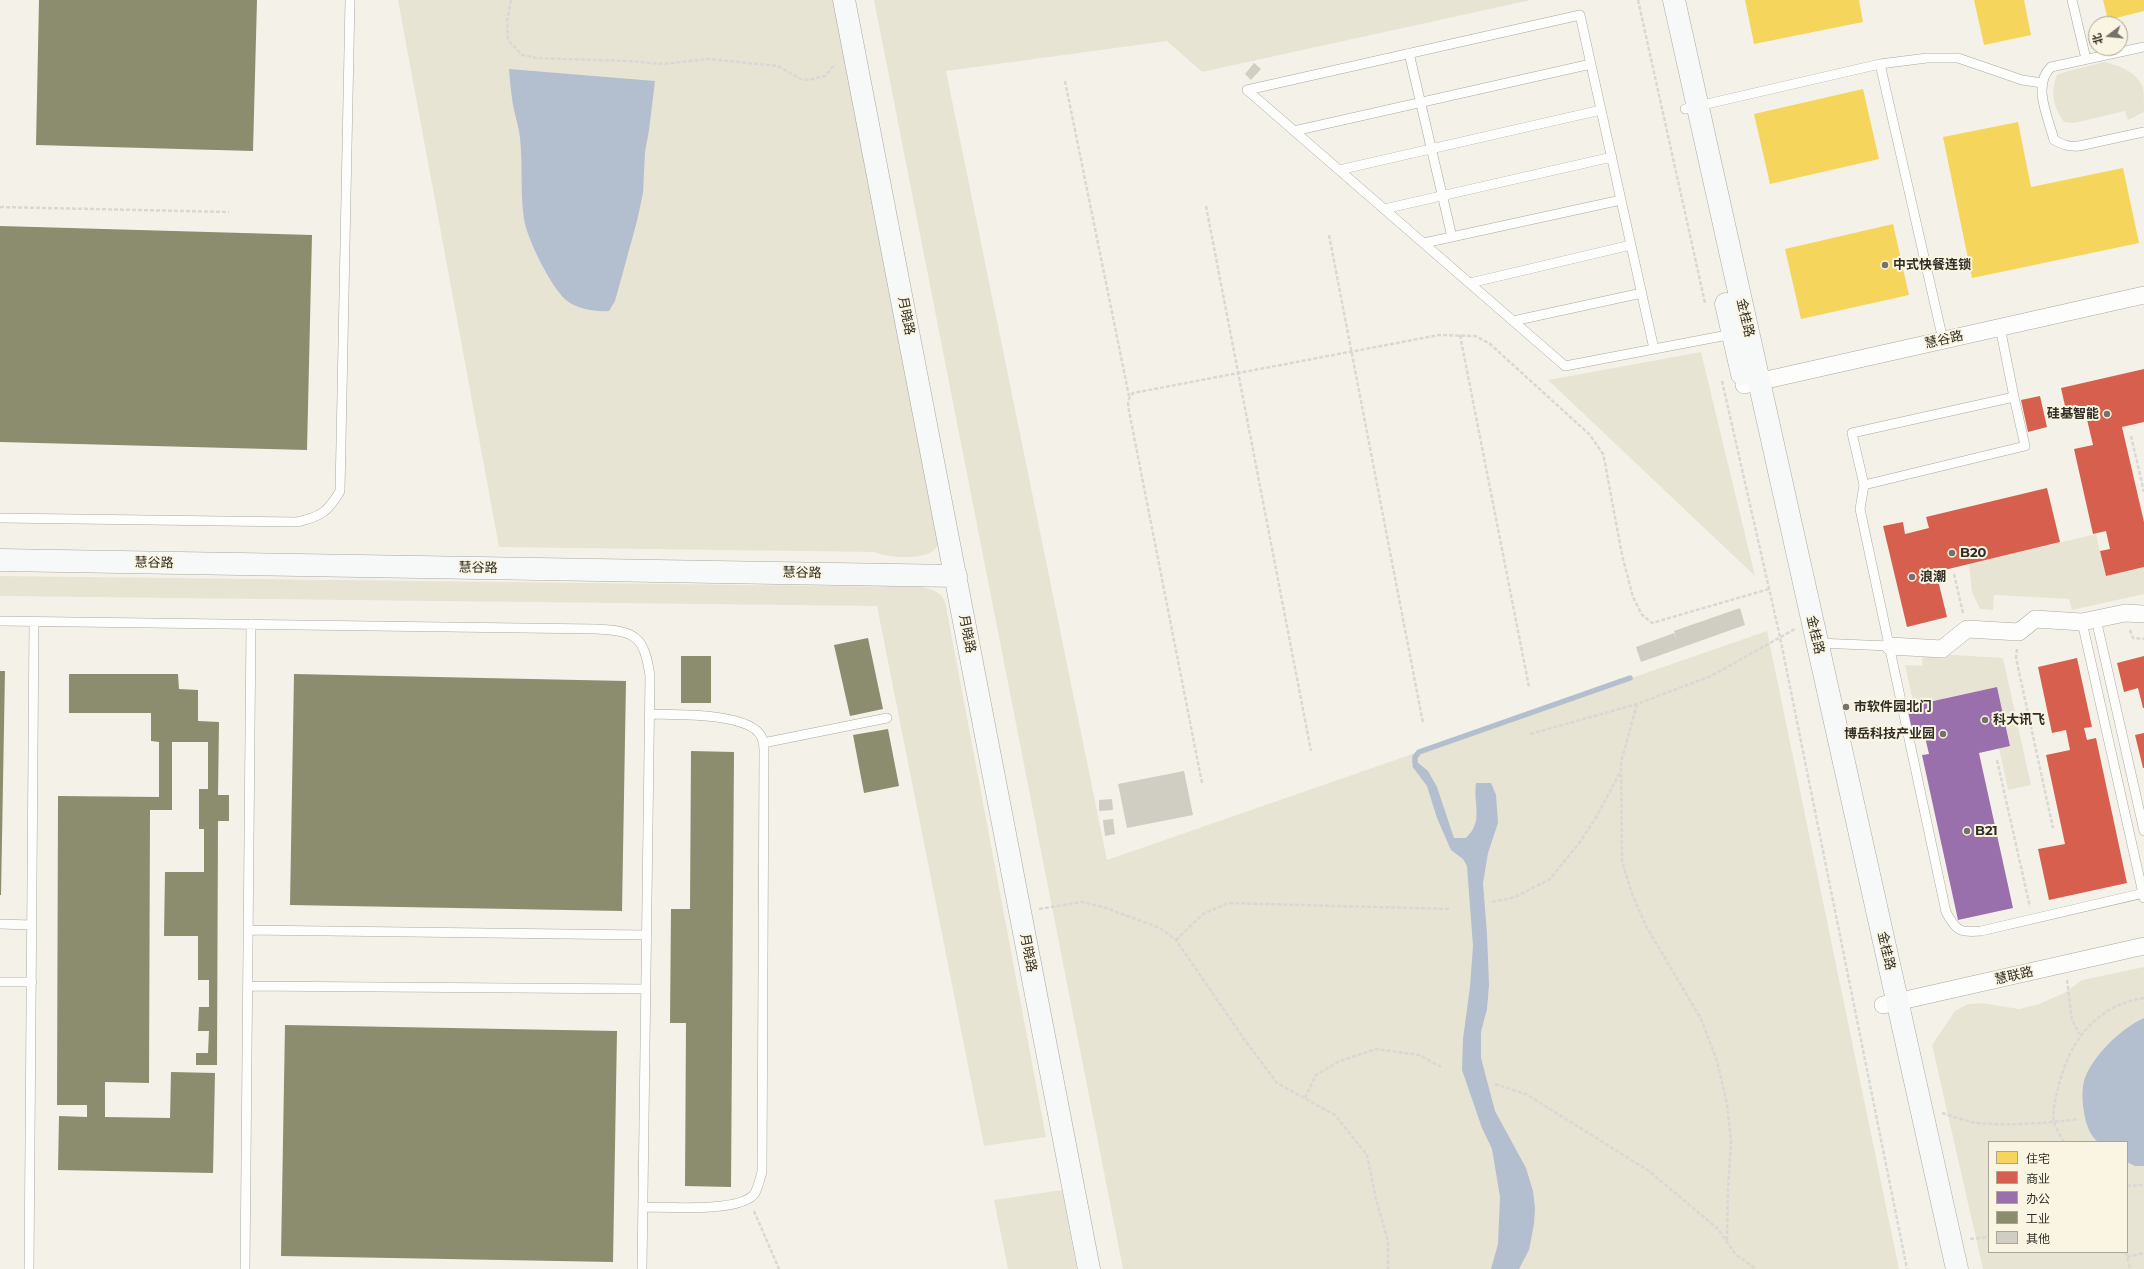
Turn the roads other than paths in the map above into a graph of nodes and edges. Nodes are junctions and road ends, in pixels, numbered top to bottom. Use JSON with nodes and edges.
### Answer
{"nodes":[{"id":1,"x":350,"y":0,"type":"edge"},
{"id":2,"x":844,"y":0,"type":"edge"},
{"id":3,"x":1661,"y":0,"type":"edge"},
{"id":4,"x":1674,"y":0,"type":"edge"},
{"id":5,"x":2072,"y":0,"type":"edge"},
{"id":6,"x":2144,"y":47,"type":"edge"},
{"id":7,"x":1409,"y":53,"type":"junction"},
{"id":8,"x":2086,"y":59,"type":"junction"},
{"id":9,"x":1591,"y":64,"type":"junction"},
{"id":10,"x":1880,"y":64,"type":"junction"},
{"id":11,"x":2042,"y":83,"type":"junction"},
{"id":12,"x":1420,"y":103,"type":"junction"},
{"id":13,"x":1691,"y":107,"type":"junction"},
{"id":14,"x":1601,"y":110,"type":"junction"},
{"id":15,"x":1294,"y":131,"type":"junction"},
{"id":16,"x":2143,"y":132,"type":"edge"},
{"id":17,"x":2144,"y":142,"type":"edge"},
{"id":18,"x":1432,"y":149,"type":"junction"},
{"id":19,"x":1612,"y":157,"type":"junction"},
{"id":20,"x":1339,"y":170,"type":"junction"},
{"id":21,"x":1442,"y":196,"type":"junction"},
{"id":22,"x":1621,"y":200,"type":"junction"},
{"id":23,"x":1384,"y":209,"type":"junction"},
{"id":24,"x":1452,"y":237,"type":"junction"},
{"id":25,"x":1424,"y":243,"type":"junction"},
{"id":26,"x":1631,"y":245,"type":"junction"},
{"id":27,"x":1470,"y":283,"type":"junction"},
{"id":28,"x":1642,"y":292,"type":"junction"},
{"id":29,"x":2144,"y":295,"type":"edge"},
{"id":30,"x":1513,"y":321,"type":"junction"},
{"id":31,"x":2000,"y":327,"type":"junction"},
{"id":32,"x":1733,"y":334,"type":"junction"},
{"id":33,"x":1943,"y":340,"type":"junction"},
{"id":34,"x":1654,"y":349,"type":"junction"},
{"id":35,"x":1751,"y":383,"type":"junction"},
{"id":36,"x":2014,"y":396,"type":"junction"},
{"id":37,"x":1864,"y":485,"type":"junction"},
{"id":38,"x":0,"y":518,"type":"edge"},
{"id":39,"x":0,"y":560,"type":"edge"},
{"id":40,"x":956,"y":576,"type":"junction"},
{"id":41,"x":2144,"y":614,"type":"edge"},
{"id":42,"x":2089,"y":620,"type":"junction"},
{"id":43,"x":0,"y":621,"type":"edge"},
{"id":44,"x":34,"y":621,"type":"junction"},
{"id":45,"x":251,"y":624,"type":"junction"},
{"id":46,"x":1817,"y":643,"type":"junction"},
{"id":47,"x":1890,"y":646,"type":"junction"},
{"id":48,"x":649,"y":714,"type":"junction"},
{"id":49,"x":887,"y":718,"type":"dead end"},
{"id":50,"x":763,"y":743,"type":"junction"},
{"id":51,"x":2144,"y":831,"type":"edge"},
{"id":52,"x":2144,"y":895,"type":"edge"},
{"id":53,"x":0,"y":924,"type":"edge"},
{"id":54,"x":32,"y":925,"type":"junction"},
{"id":55,"x":248,"y":930,"type":"junction"},
{"id":56,"x":646,"y":935,"type":"junction"},
{"id":57,"x":2144,"y":946,"type":"edge"},
{"id":58,"x":0,"y":982,"type":"edge"},
{"id":59,"x":32,"y":982,"type":"junction"},
{"id":60,"x":248,"y":986,"type":"junction"},
{"id":61,"x":646,"y":989,"type":"junction"},
{"id":62,"x":1890,"y":1003,"type":"junction"},
{"id":63,"x":643,"y":1207,"type":"junction"},
{"id":64,"x":30,"y":1269,"type":"edge"},
{"id":65,"x":245,"y":1269,"type":"edge"},
{"id":66,"x":642,"y":1269,"type":"edge"},
{"id":67,"x":1089,"y":1269,"type":"edge"},
{"id":68,"x":1942,"y":1269,"type":"edge"},
{"id":69,"x":1957,"y":1269,"type":"edge"}],
"edges":[{"from":1,"to":38,"type":"lane"},
{"from":2,"to":40,"type":"street","name":"月晓路"},
{"from":3,"to":13,"type":"street","name":"金桂路"},
{"from":4,"to":13,"type":"street","name":"金桂路"},
{"from":5,"to":8,"type":"lane"},
{"from":6,"to":8,"type":"lane"},
{"from":7,"to":9,"type":"lane"},
{"from":7,"to":12,"type":"lane"},
{"from":7,"to":15,"type":"lane"},
{"from":8,"to":11,"type":"lane"},
{"from":9,"to":12,"type":"lane"},
{"from":9,"to":14,"type":"lane"},
{"from":10,"to":11,"type":"lane"},
{"from":10,"to":13,"type":"lane"},
{"from":10,"to":33,"type":"lane"},
{"from":11,"to":16,"type":"lane"},
{"from":12,"to":15,"type":"lane"},
{"from":12,"to":18,"type":"lane"},
{"from":13,"to":32,"type":"street","name":"金桂路"},
{"from":13,"to":35,"type":"street","name":"金桂路"},
{"from":14,"to":18,"type":"lane"},
{"from":14,"to":19,"type":"lane"},
{"from":15,"to":20,"type":"lane"},
{"from":16,"to":17,"type":"lane"},
{"from":18,"to":20,"type":"lane"},
{"from":18,"to":21,"type":"lane"},
{"from":19,"to":21,"type":"lane"},
{"from":19,"to":22,"type":"lane"},
{"from":20,"to":23,"type":"lane"},
{"from":21,"to":23,"type":"lane"},
{"from":21,"to":24,"type":"lane"},
{"from":22,"to":24,"type":"lane"},
{"from":22,"to":26,"type":"lane"},
{"from":23,"to":25,"type":"lane"},
{"from":24,"to":25,"type":"lane"},
{"from":25,"to":27,"type":"lane"},
{"from":26,"to":27,"type":"lane"},
{"from":26,"to":28,"type":"lane"},
{"from":27,"to":30,"type":"lane"},
{"from":28,"to":30,"type":"lane"},
{"from":28,"to":34,"type":"lane"},
{"from":29,"to":31,"type":"street","name":"慧谷路"},
{"from":30,"to":34,"type":"lane"},
{"from":31,"to":33,"type":"street","name":"慧谷路"},
{"from":31,"to":36,"type":"lane"},
{"from":32,"to":34,"type":"lane"},
{"from":32,"to":35,"type":"street","name":"金桂路"},
{"from":33,"to":35,"type":"street","name":"慧谷路"},
{"from":35,"to":46,"type":"street","name":"金桂路"},
{"from":35,"to":62,"type":"street","name":"金桂路"},
{"from":36,"to":37,"type":"lane"},
{"from":36,"to":37,"type":"lane"},
{"from":37,"to":47,"type":"lane"},
{"from":39,"to":40,"type":"street","name":"慧谷路"},
{"from":40,"to":67,"type":"street","name":"月晓路"},
{"from":41,"to":42,"type":"street"},
{"from":42,"to":47,"type":"street"},
{"from":42,"to":51,"type":"lane"},
{"from":42,"to":52,"type":"lane"},
{"from":43,"to":44,"type":"lane"},
{"from":44,"to":45,"type":"lane"},
{"from":44,"to":54,"type":"lane"},
{"from":45,"to":48,"type":"lane"},
{"from":45,"to":55,"type":"lane"},
{"from":46,"to":47,"type":"lane"},
{"from":46,"to":62,"type":"street","name":"金桂路"},
{"from":47,"to":52,"type":"lane"},
{"from":48,"to":50,"type":"lane"},
{"from":48,"to":56,"type":"lane"},
{"from":49,"to":50,"type":"lane"},
{"from":50,"to":63,"type":"lane"},
{"from":53,"to":54,"type":"lane"},
{"from":54,"to":59,"type":"lane"},
{"from":55,"to":56,"type":"lane"},
{"from":55,"to":60,"type":"lane"},
{"from":56,"to":61,"type":"lane"},
{"from":57,"to":62,"type":"street","name":"慧联路"},
{"from":58,"to":59,"type":"lane"},
{"from":59,"to":64,"type":"lane"},
{"from":60,"to":61,"type":"lane"},
{"from":60,"to":65,"type":"lane"},
{"from":61,"to":63,"type":"lane"},
{"from":62,"to":68,"type":"street","name":"金桂路"},
{"from":62,"to":69,"type":"street","name":"金桂路"},
{"from":63,"to":66,"type":"lane"}]}
